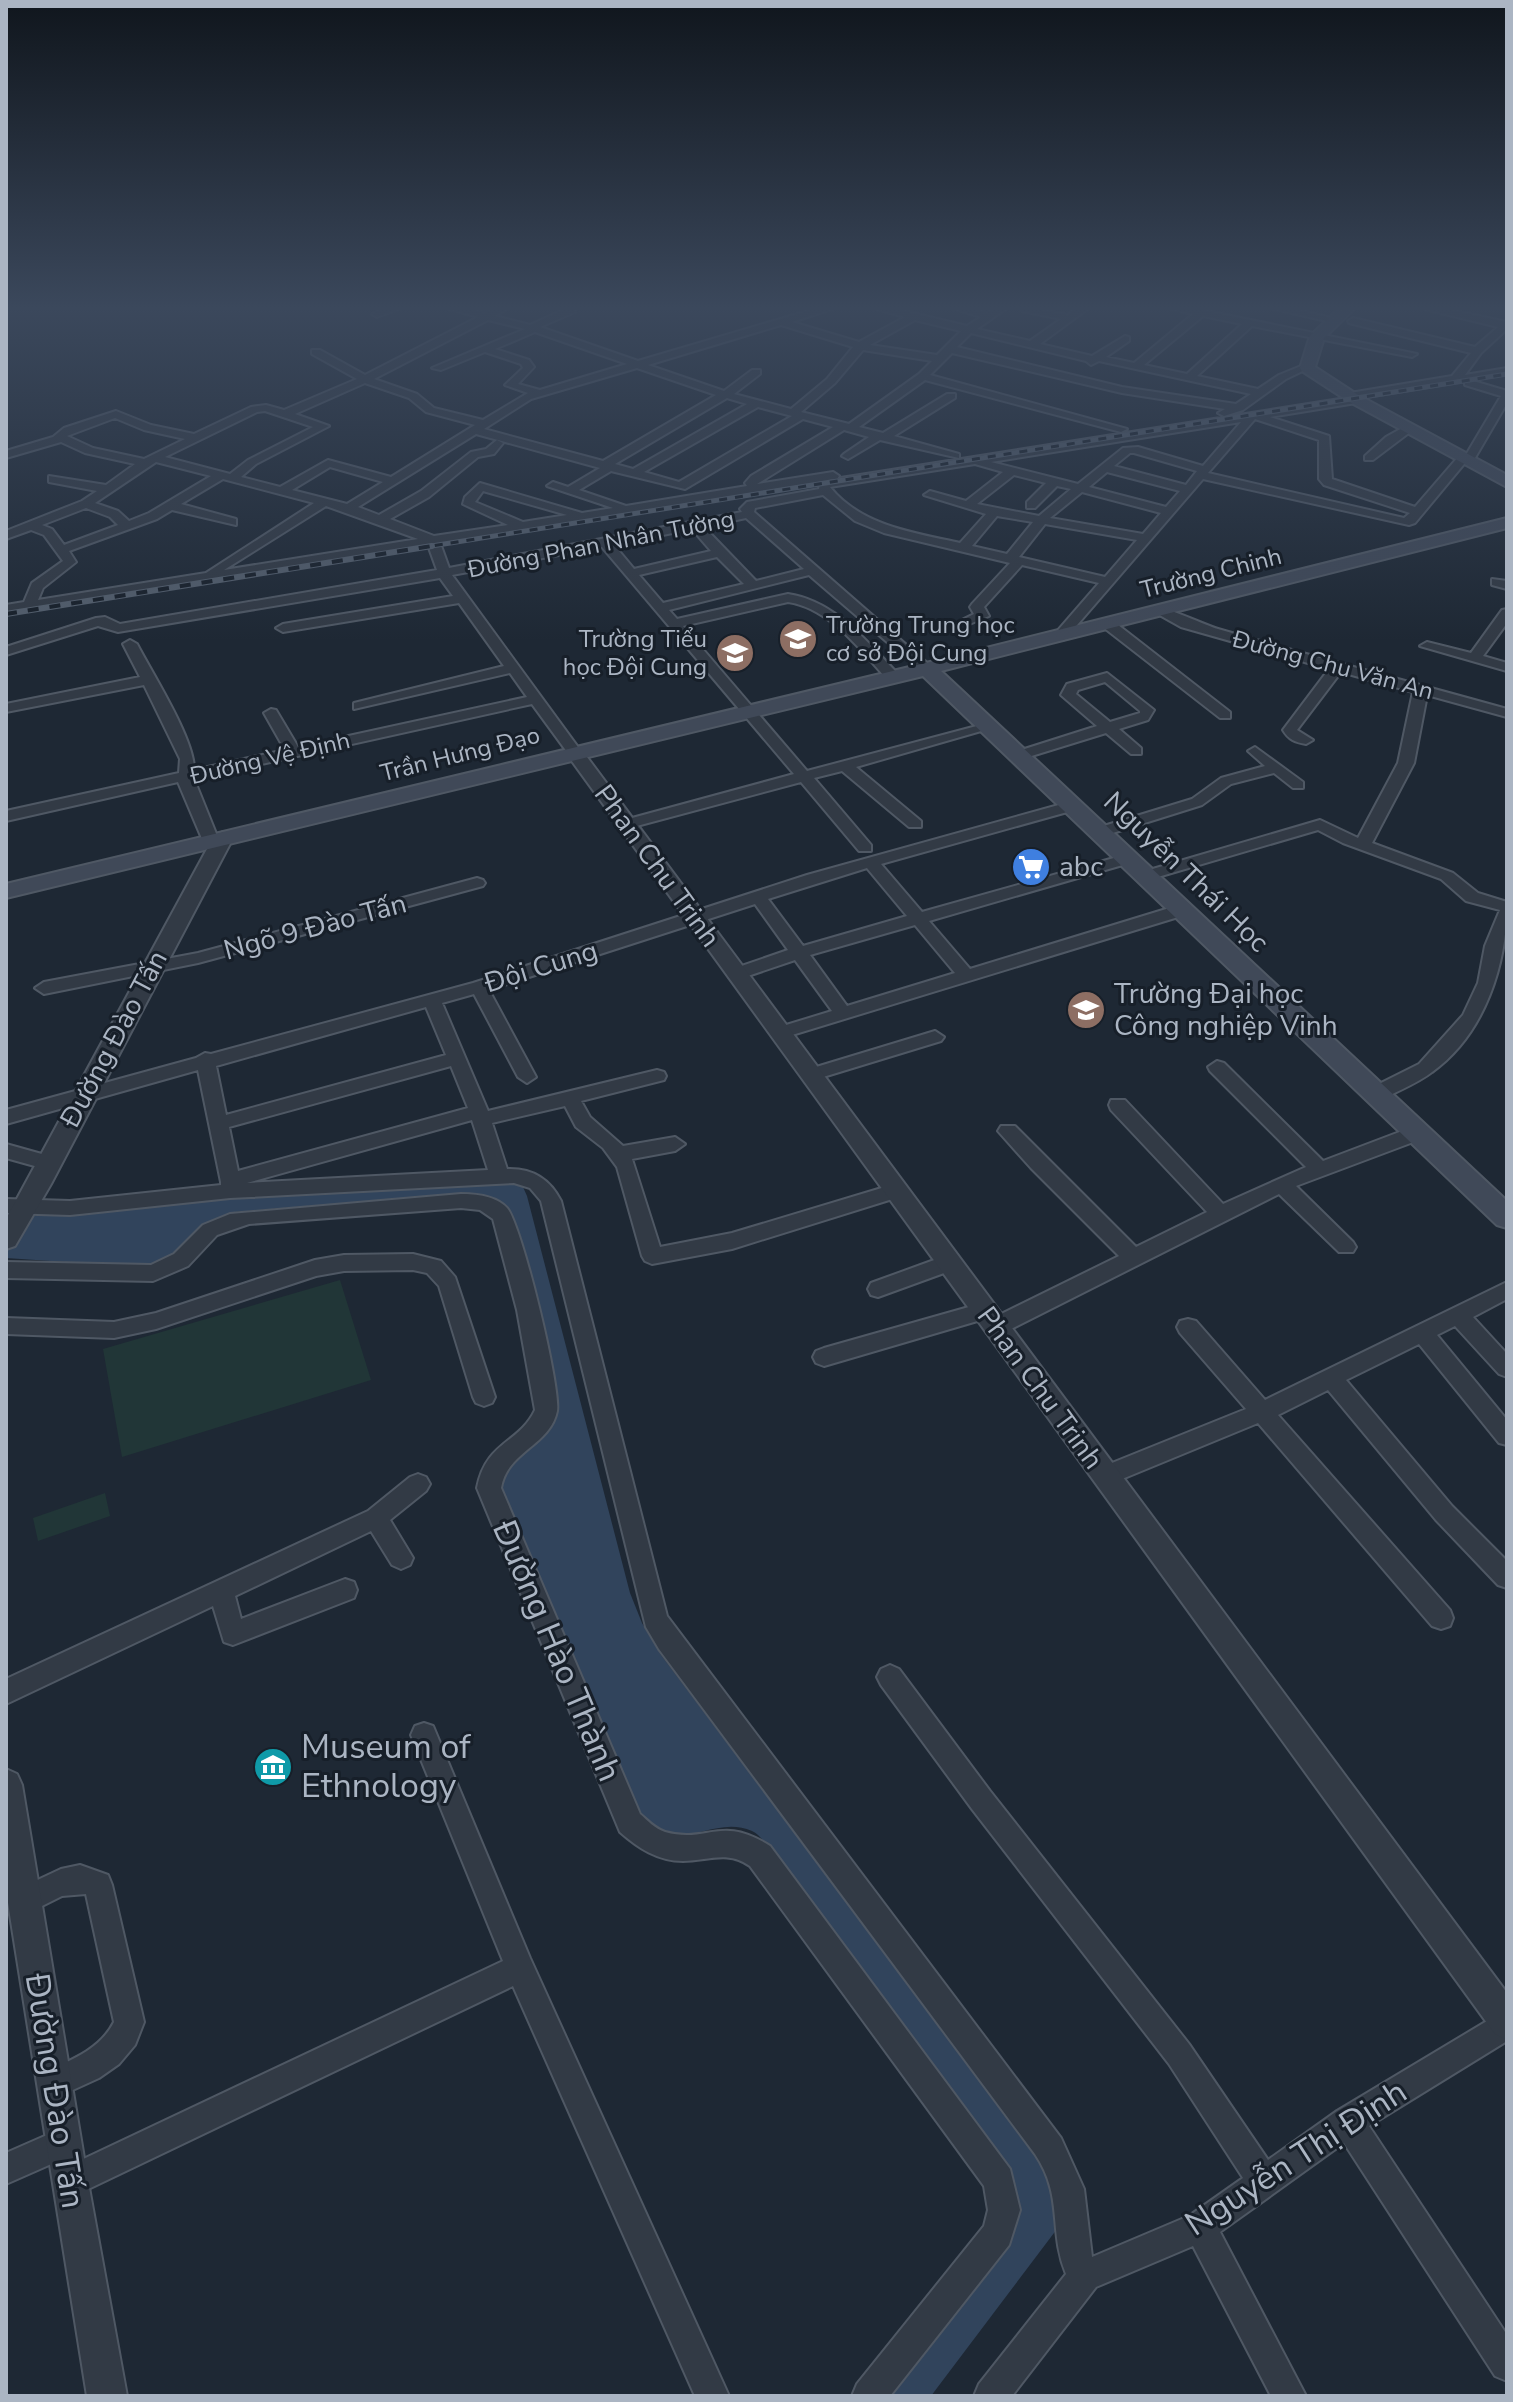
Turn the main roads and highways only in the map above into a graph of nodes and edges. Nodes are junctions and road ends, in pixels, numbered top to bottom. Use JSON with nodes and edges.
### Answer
{"nodes":[{"id":1,"x":1387,"y":417,"type":"edge"},
{"id":2,"x":1507,"y":482,"type":"edge"},
{"id":3,"x":1507,"y":523,"type":"edge"},
{"id":4,"x":927,"y":669,"type":"junction"},
{"id":5,"x":6,"y":891,"type":"edge"},
{"id":6,"x":1501,"y":1204,"type":"edge"}],
"edges":[{"from":1,"to":2,"type":"main road"},
{"from":3,"to":4,"type":"main road","name":"Trường Chinh"},
{"from":4,"to":5,"type":"main road","name":"Trần Hưng Đạo"},
{"from":4,"to":6,"type":"main road","name":"Nguyễn Thái Học"}]}
